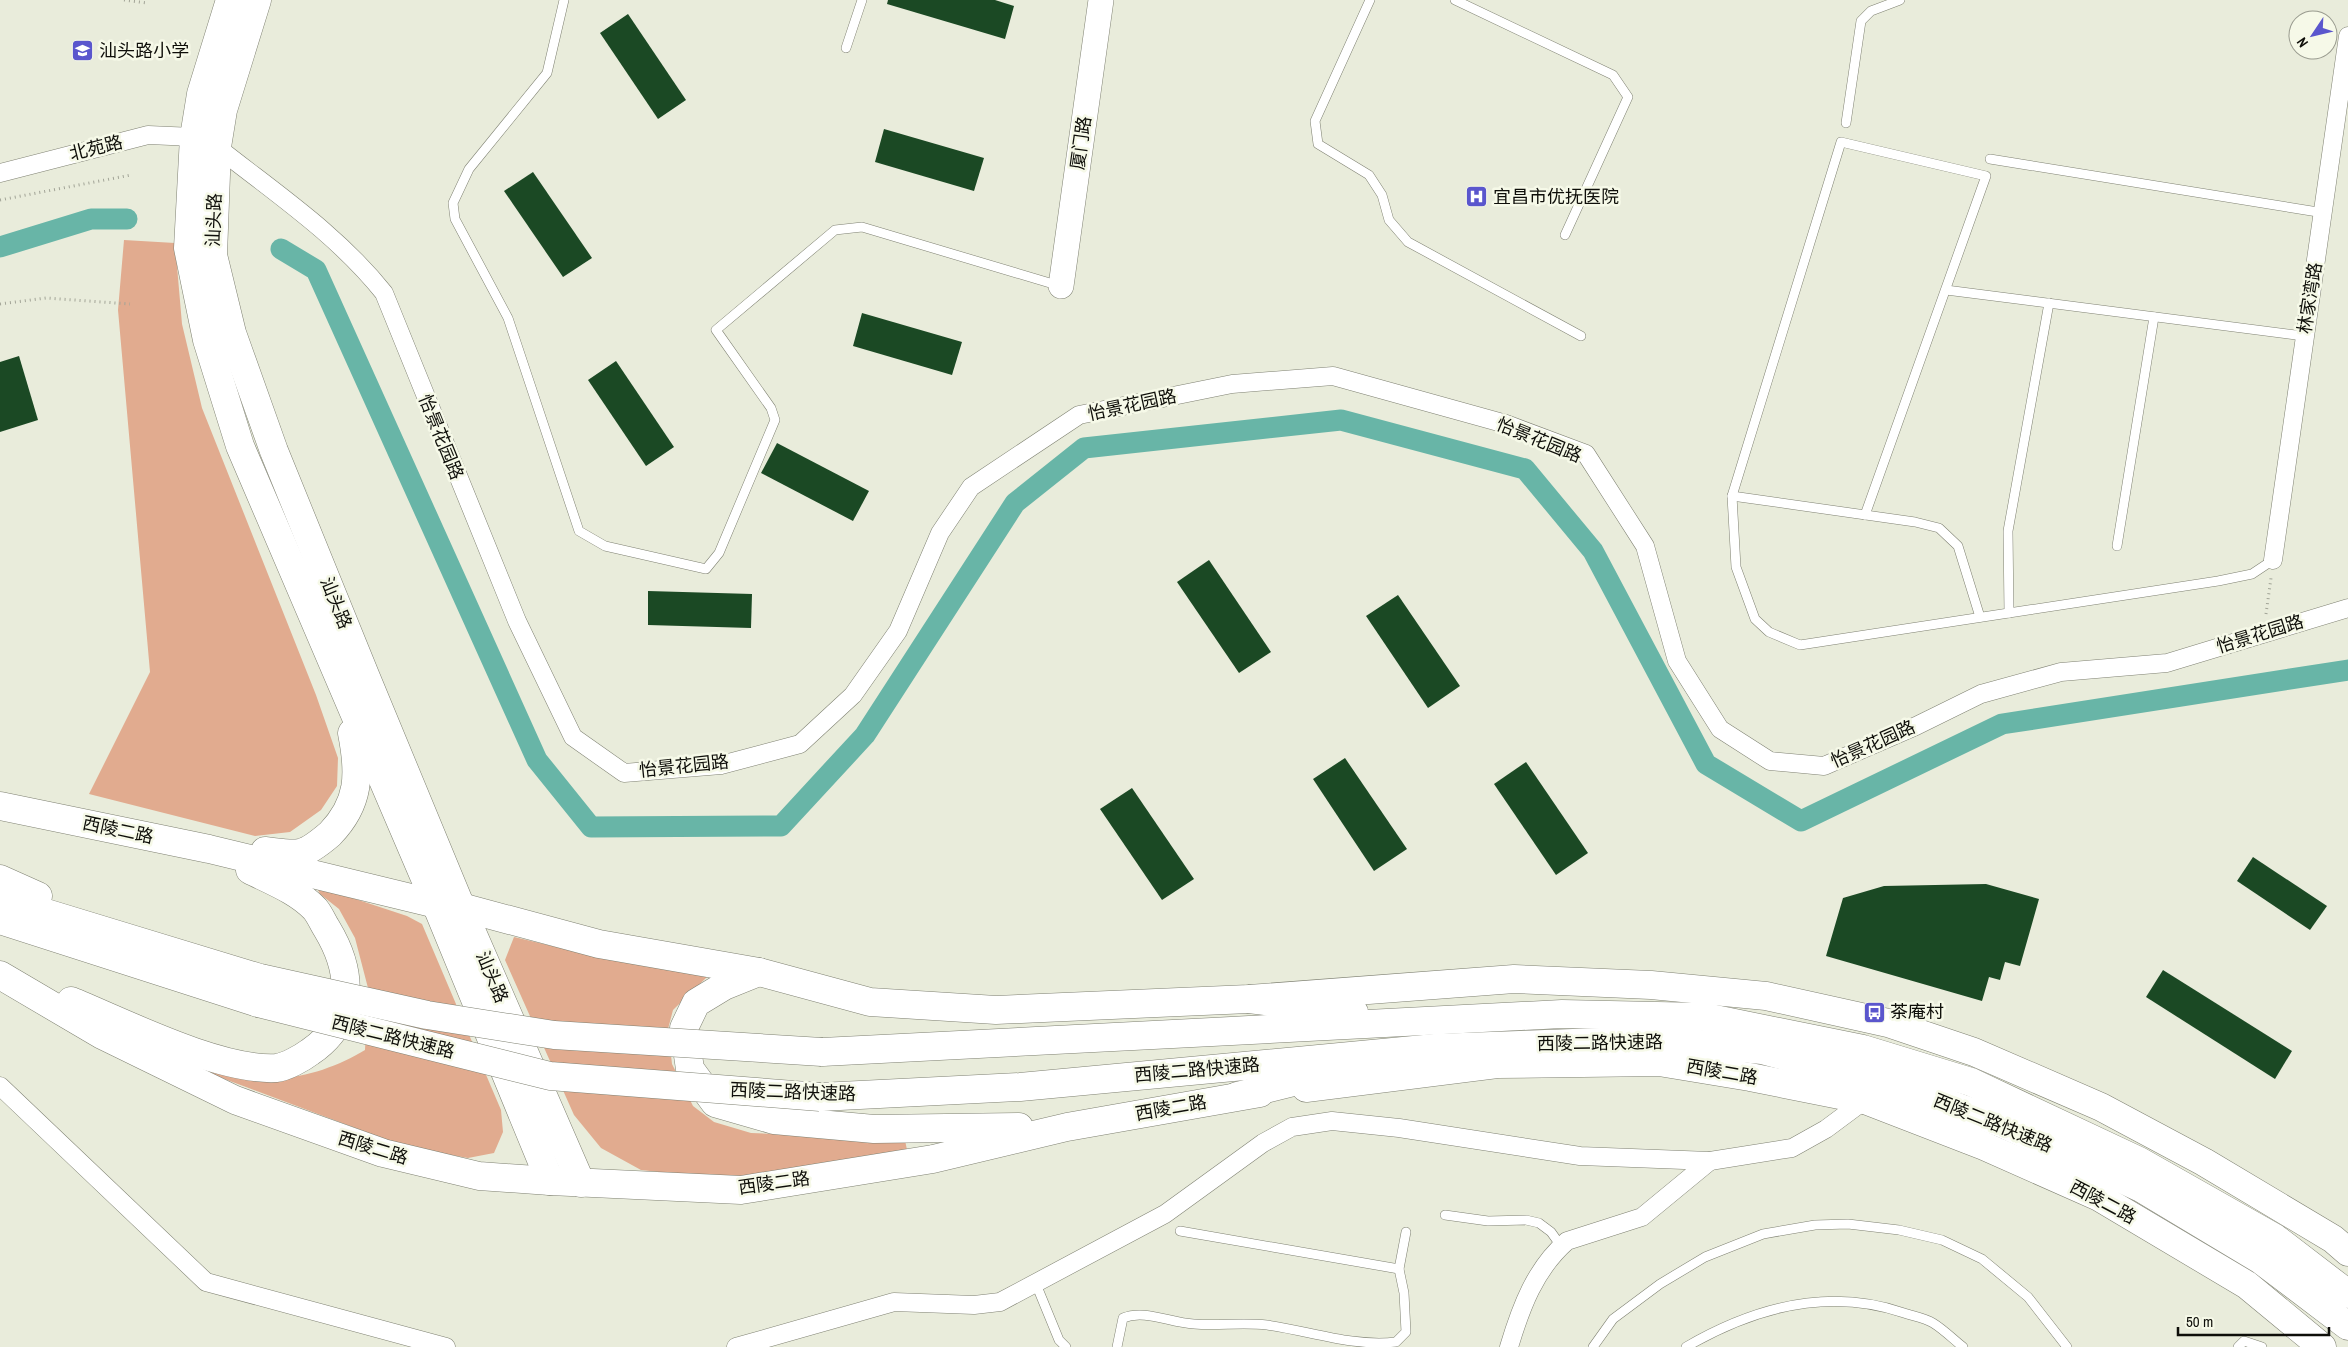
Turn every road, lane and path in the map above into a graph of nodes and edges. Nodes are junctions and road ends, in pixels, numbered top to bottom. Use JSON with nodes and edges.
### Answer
{"nodes":[{"id":1,"x":124,"y":0,"type":"edge"},
{"id":2,"x":230,"y":0,"type":"edge"},
{"id":3,"x":257,"y":0,"type":"edge"},
{"id":4,"x":564,"y":0,"type":"edge"},
{"id":5,"x":862,"y":0,"type":"edge"},
{"id":6,"x":1101,"y":0,"type":"edge"},
{"id":7,"x":1370,"y":0,"type":"edge"},
{"id":8,"x":1455,"y":0,"type":"edge"},
{"id":9,"x":1900,"y":0,"type":"edge"},
{"id":10,"x":146,"y":3,"type":"dead end"},
{"id":11,"x":2348,"y":36,"type":"edge"},
{"id":12,"x":846,"y":48,"type":"dead end"},
{"id":13,"x":1846,"y":123,"type":"dead end"},
{"id":14,"x":206,"y":142,"type":"junction"},
{"id":15,"x":1990,"y":159,"type":"dead end"},
{"id":16,"x":0,"y":173,"type":"edge"},
{"id":17,"x":131,"y":174,"type":"dead end"},
{"id":18,"x":0,"y":200,"type":"edge"},
{"id":19,"x":2324,"y":213,"type":"junction"},
{"id":20,"x":1565,"y":235,"type":"dead end"},
{"id":21,"x":1061,"y":286,"type":"joint"},
{"id":22,"x":1946,"y":290,"type":"junction"},
{"id":23,"x":2049,"y":303,"type":"junction"},
{"id":24,"x":0,"y":304,"type":"edge"},
{"id":25,"x":130,"y":304,"type":"dead end"},
{"id":26,"x":2154,"y":316,"type":"junction"},
{"id":27,"x":1582,"y":336,"type":"dead end"},
{"id":28,"x":2304,"y":336,"type":"junction"},
{"id":29,"x":1732,"y":496,"type":"junction"},
{"id":30,"x":1865,"y":515,"type":"junction"},
{"id":31,"x":2117,"y":546,"type":"dead end"},
{"id":32,"x":2273,"y":560,"type":"junction"},
{"id":33,"x":2348,"y":608,"type":"edge"},
{"id":34,"x":2009,"y":613,"type":"junction"},
{"id":35,"x":1980,"y":618,"type":"junction"},
{"id":36,"x":2264,"y":633,"type":"junction"},
{"id":37,"x":341,"y":685,"type":"junction"},
{"id":38,"x":0,"y":806,"type":"edge"},
{"id":39,"x":209,"y":849,"type":"junction"},
{"id":40,"x":0,"y":878,"type":"edge"},
{"id":41,"x":0,"y":899,"type":"edge"},
{"id":42,"x":449,"y":905,"type":"junction"},
{"id":43,"x":0,"y":920,"type":"edge"},
{"id":44,"x":138,"y":941,"type":"junction"},
{"id":45,"x":759,"y":972,"type":"junction"},
{"id":46,"x":0,"y":973,"type":"edge"},
{"id":47,"x":259,"y":990,"type":"junction"},
{"id":48,"x":1249,"y":999,"type":"junction"},
{"id":49,"x":1428,"y":1022,"type":"junction"},
{"id":50,"x":486,"y":1024,"type":"junction"},
{"id":51,"x":1435,"y":1048,"type":"junction"},
{"id":52,"x":1762,"y":1050,"type":"junction"},
{"id":53,"x":0,"y":1086,"type":"edge"},
{"id":54,"x":1237,"y":1096,"type":"junction"},
{"id":55,"x":1865,"y":1100,"type":"junction"},
{"id":56,"x":1067,"y":1127,"type":"junction"},
{"id":57,"x":1710,"y":1161,"type":"junction"},
{"id":58,"x":550,"y":1181,"type":"junction"},
{"id":59,"x":581,"y":1183,"type":"junction"},
{"id":60,"x":1445,"y":1215,"type":"dead end"},
{"id":61,"x":1180,"y":1231,"type":"dead end"},
{"id":62,"x":1406,"y":1232,"type":"dead end"},
{"id":63,"x":1561,"y":1246,"type":"junction"},
{"id":64,"x":2348,"y":1252,"type":"edge"},
{"id":65,"x":1399,"y":1269,"type":"junction"},
{"id":66,"x":1036,"y":1284,"type":"junction"},
{"id":67,"x":2348,"y":1294,"type":"edge"},
{"id":68,"x":2348,"y":1326,"type":"edge"},
{"id":69,"x":446,"y":1347,"type":"edge"},
{"id":70,"x":736,"y":1347,"type":"edge"},
{"id":71,"x":1066,"y":1347,"type":"edge"},
{"id":72,"x":1117,"y":1347,"type":"edge"},
{"id":73,"x":1508,"y":1347,"type":"edge"},
{"id":74,"x":1593,"y":1347,"type":"edge"},
{"id":75,"x":1686,"y":1347,"type":"edge"},
{"id":76,"x":1963,"y":1347,"type":"edge"},
{"id":77,"x":2067,"y":1347,"type":"edge"},
{"id":78,"x":2238,"y":1347,"type":"edge"},
{"id":79,"x":2262,"y":1347,"type":"edge"},
{"id":80,"x":2322,"y":1347,"type":"edge"}],
"edges":[{"from":1,"to":10,"type":"path"},
{"from":2,"to":14,"type":"main road","name":"汕头路"},
{"from":3,"to":14,"type":"main road","name":"汕头路"},
{"from":4,"to":21,"type":"lane"},
{"from":5,"to":12,"type":"lane"},
{"from":6,"to":21,"type":"street","name":"厦门路"},
{"from":7,"to":27,"type":"lane"},
{"from":8,"to":20,"type":"lane"},
{"from":9,"to":13,"type":"lane"},
{"from":11,"to":19,"type":"street","name":"林家湾路"},
{"from":14,"to":16,"type":"street","name":"北苑路"},
{"from":14,"to":36,"type":"street","name":"怡景花园路"},
{"from":14,"to":37,"type":"main road","name":"汕头路"},
{"from":14,"to":42,"type":"main road","name":"汕头路"},
{"from":15,"to":19,"type":"lane"},
{"from":17,"to":18,"type":"path"},
{"from":19,"to":28,"type":"street","name":"林家湾路"},
{"from":22,"to":23,"type":"lane"},
{"from":22,"to":29,"type":"lane"},
{"from":22,"to":30,"type":"lane"},
{"from":23,"to":26,"type":"lane"},
{"from":23,"to":34,"type":"lane"},
{"from":24,"to":25,"type":"path"},
{"from":26,"to":28,"type":"lane"},
{"from":26,"to":31,"type":"lane"},
{"from":28,"to":32,"type":"street","name":"林家湾路"},
{"from":29,"to":30,"type":"lane"},
{"from":29,"to":35,"type":"lane"},
{"from":30,"to":35,"type":"lane"},
{"from":32,"to":34,"type":"lane"},
{"from":32,"to":36,"type":"path"},
{"from":33,"to":36,"type":"street","name":"怡景花园路"},
{"from":34,"to":35,"type":"lane"},
{"from":37,"to":39,"type":"main road"},
{"from":37,"to":42,"type":"main road","name":"汕头路"},
{"from":38,"to":39,"type":"main road","name":"西陵二路"},
{"from":39,"to":42,"type":"main road","name":"西陵二路"},
{"from":39,"to":46,"type":"main road"},
{"from":40,"to":44,"type":"main road"},
{"from":41,"to":44,"type":"main road","name":"西陵二路快速路"},
{"from":42,"to":45,"type":"main road","name":"西陵二路"},
{"from":42,"to":50,"type":"main road","name":"汕头路"},
{"from":42,"to":59,"type":"main road","name":"汕头路"},
{"from":43,"to":47,"type":"main road","name":"西陵二路快速路"},
{"from":44,"to":47,"type":"main road","name":"西陵二路快速路"},
{"from":45,"to":48,"type":"main road","name":"西陵二路"},
{"from":45,"to":56,"type":"main road"},
{"from":46,"to":58,"type":"main road","name":"西陵二路"},
{"from":47,"to":50,"type":"main road","name":"西陵二路快速路","bridge":true},
{"from":47,"to":51,"type":"main road","name":"西陵二路快速路","bridge":true},
{"from":48,"to":49,"type":"main road"},
{"from":48,"to":64,"type":"main road","name":"西陵二路"},
{"from":49,"to":50,"type":"main road","name":"西陵二路快速路","bridge":true},
{"from":49,"to":67,"type":"main road","name":"西陵二路快速路"},
{"from":50,"to":58,"type":"main road","name":"汕头路"},
{"from":51,"to":52,"type":"main road","name":"西陵二路快速路"},
{"from":51,"to":54,"type":"main road"},
{"from":52,"to":55,"type":"main road"},
{"from":52,"to":68,"type":"main road","name":"西陵二路快速路"},
{"from":53,"to":69,"type":"street"},
{"from":54,"to":55,"type":"main road","name":"西陵二路"},
{"from":54,"to":56,"type":"main road","name":"西陵二路"},
{"from":55,"to":57,"type":"street"},
{"from":55,"to":80,"type":"main road","name":"西陵二路"},
{"from":56,"to":59,"type":"main road","name":"西陵二路"},
{"from":57,"to":63,"type":"street"},
{"from":57,"to":66,"type":"street"},
{"from":58,"to":59,"type":"main road","name":"西陵二路"},
{"from":60,"to":63,"type":"lane"},
{"from":61,"to":65,"type":"lane"},
{"from":62,"to":65,"type":"lane"},
{"from":63,"to":73,"type":"street"},
{"from":65,"to":72,"type":"lane"},
{"from":66,"to":70,"type":"street"},
{"from":66,"to":71,"type":"lane"},
{"from":74,"to":77,"type":"lane"},
{"from":75,"to":76,"type":"lane"},
{"from":78,"to":79,"type":"lane"}]}
